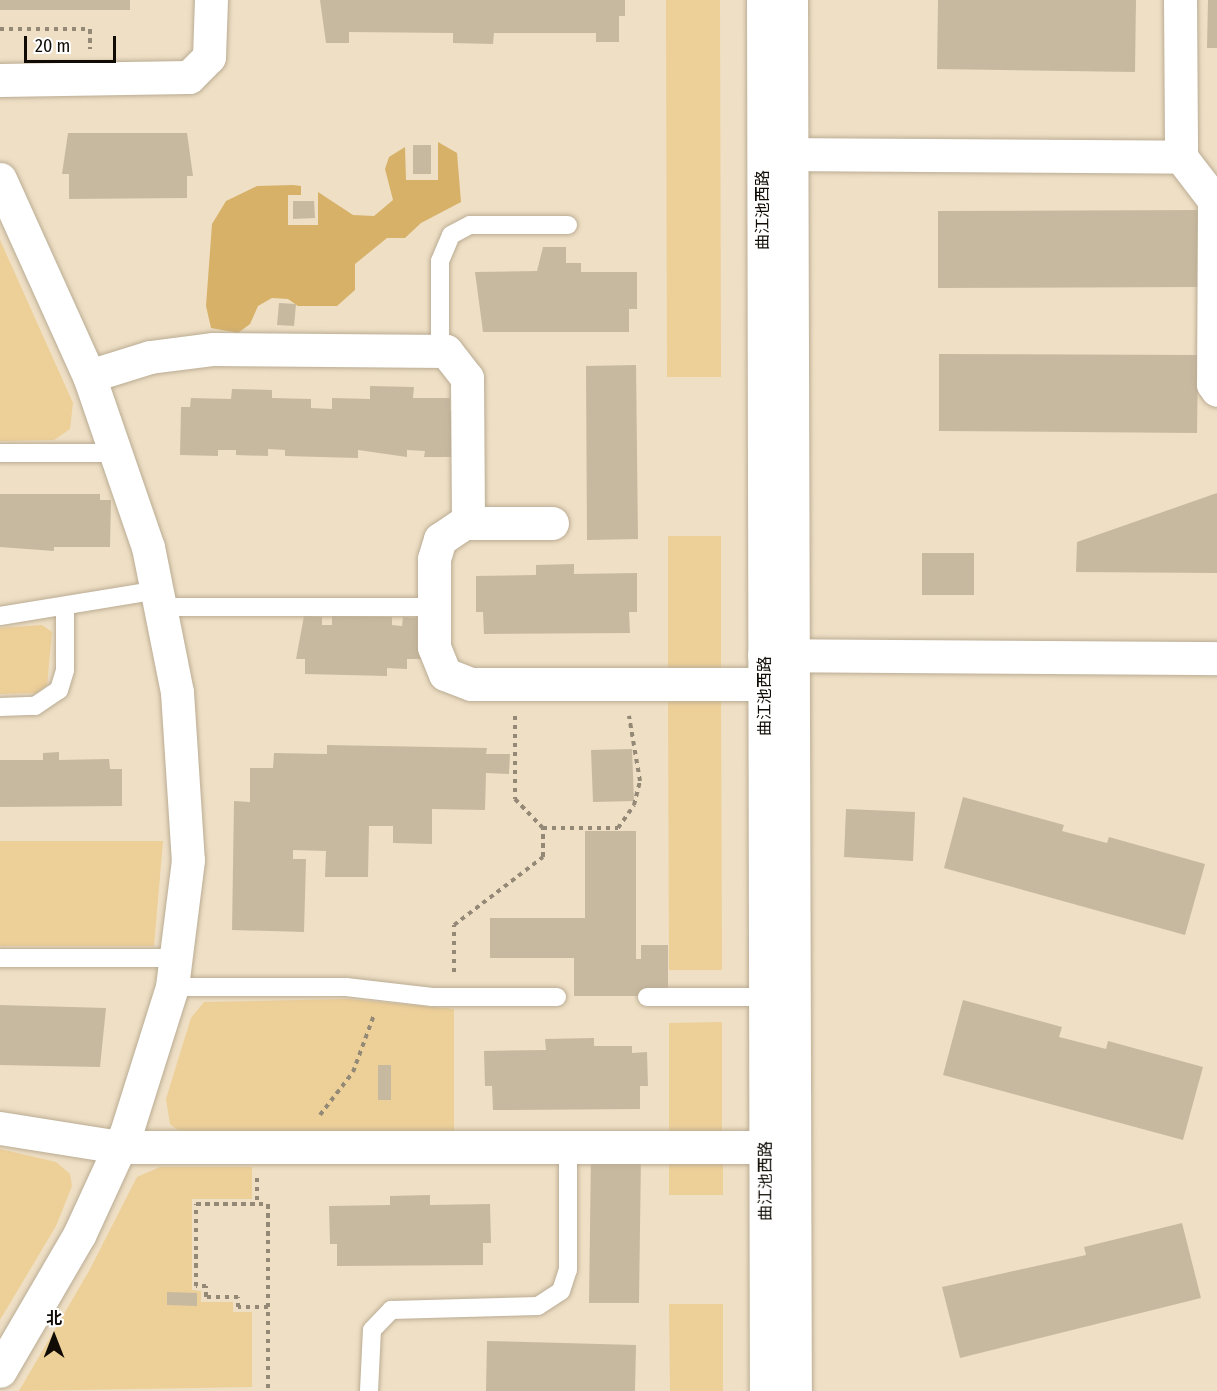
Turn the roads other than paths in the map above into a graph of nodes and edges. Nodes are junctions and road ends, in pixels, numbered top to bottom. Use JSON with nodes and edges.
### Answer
{"nodes":[{"id":1,"x":212,"y":0,"type":"edge"},
{"id":2,"x":763,"y":0,"type":"edge"},
{"id":3,"x":791,"y":0,"type":"edge"},
{"id":4,"x":1180,"y":0,"type":"edge"},
{"id":5,"x":0,"y":80,"type":"edge"},
{"id":6,"x":792,"y":154,"type":"junction"},
{"id":7,"x":1180,"y":157,"type":"junction"},
{"id":8,"x":0,"y":179,"type":"edge"},
{"id":9,"x":568,"y":225,"type":"dead end"},
{"id":10,"x":440,"y":350,"type":"junction"},
{"id":11,"x":89,"y":376,"type":"junction"},
{"id":12,"x":1217,"y":390,"type":"edge"},
{"id":13,"x":0,"y":453,"type":"edge"},
{"id":14,"x":120,"y":453,"type":"junction"},
{"id":15,"x":468,"y":522,"type":"junction"},
{"id":16,"x":552,"y":522,"type":"dead end"},
{"id":17,"x":160,"y":598,"type":"junction"},
{"id":18,"x":434,"y":607,"type":"junction"},
{"id":19,"x":65,"y":608,"type":"junction"},
{"id":20,"x":0,"y":616,"type":"edge"},
{"id":21,"x":1217,"y":658,"type":"edge"},
{"id":22,"x":774,"y":665,"type":"junction"},
{"id":23,"x":0,"y":706,"type":"edge"},
{"id":24,"x":0,"y":958,"type":"edge"},
{"id":25,"x":175,"y":973,"type":"junction"},
{"id":26,"x":557,"y":997,"type":"dead end"},
{"id":27,"x":647,"y":997,"type":"dead end"},
{"id":28,"x":765,"y":997,"type":"junction"},
{"id":29,"x":0,"y":1128,"type":"edge"},
{"id":30,"x":120,"y":1147,"type":"junction"},
{"id":31,"x":568,"y":1147,"type":"junction"},
{"id":32,"x":766,"y":1147,"type":"junction"},
{"id":33,"x":0,"y":1371,"type":"edge"},
{"id":34,"x":369,"y":1391,"type":"edge"},
{"id":35,"x":766,"y":1391,"type":"edge"},
{"id":36,"x":795,"y":1391,"type":"edge"}],
"edges":[{"from":1,"to":5,"type":"street"},
{"from":2,"to":22,"type":"street","name":"曲江池西路"},
{"from":3,"to":6,"type":"street","name":"曲江池西路"},
{"from":4,"to":7,"type":"street"},
{"from":6,"to":7,"type":"street"},
{"from":6,"to":22,"type":"street","name":"曲江池西路"},
{"from":7,"to":12,"type":"street"},
{"from":8,"to":11,"type":"street"},
{"from":9,"to":10,"type":"lane"},
{"from":10,"to":11,"type":"street"},
{"from":10,"to":15,"type":"street"},
{"from":11,"to":14,"type":"street"},
{"from":13,"to":14,"type":"lane"},
{"from":14,"to":17,"type":"street"},
{"from":15,"to":16,"type":"street"},
{"from":15,"to":18,"type":"street"},
{"from":17,"to":18,"type":"lane"},
{"from":17,"to":19,"type":"lane"},
{"from":17,"to":25,"type":"street"},
{"from":18,"to":22,"type":"street"},
{"from":19,"to":20,"type":"lane"},
{"from":19,"to":23,"type":"lane"},
{"from":21,"to":22,"type":"street"},
{"from":22,"to":28,"type":"street","name":"曲江池西路"},
{"from":22,"to":36,"type":"street","name":"曲江池西路"},
{"from":24,"to":25,"type":"lane"},
{"from":25,"to":26,"type":"lane"},
{"from":25,"to":30,"type":"street"},
{"from":27,"to":28,"type":"lane"},
{"from":28,"to":32,"type":"street","name":"曲江池西路"},
{"from":29,"to":30,"type":"street"},
{"from":30,"to":31,"type":"street"},
{"from":30,"to":33,"type":"street"},
{"from":31,"to":32,"type":"street"},
{"from":31,"to":34,"type":"lane"},
{"from":32,"to":35,"type":"street","name":"曲江池西路"}]}
